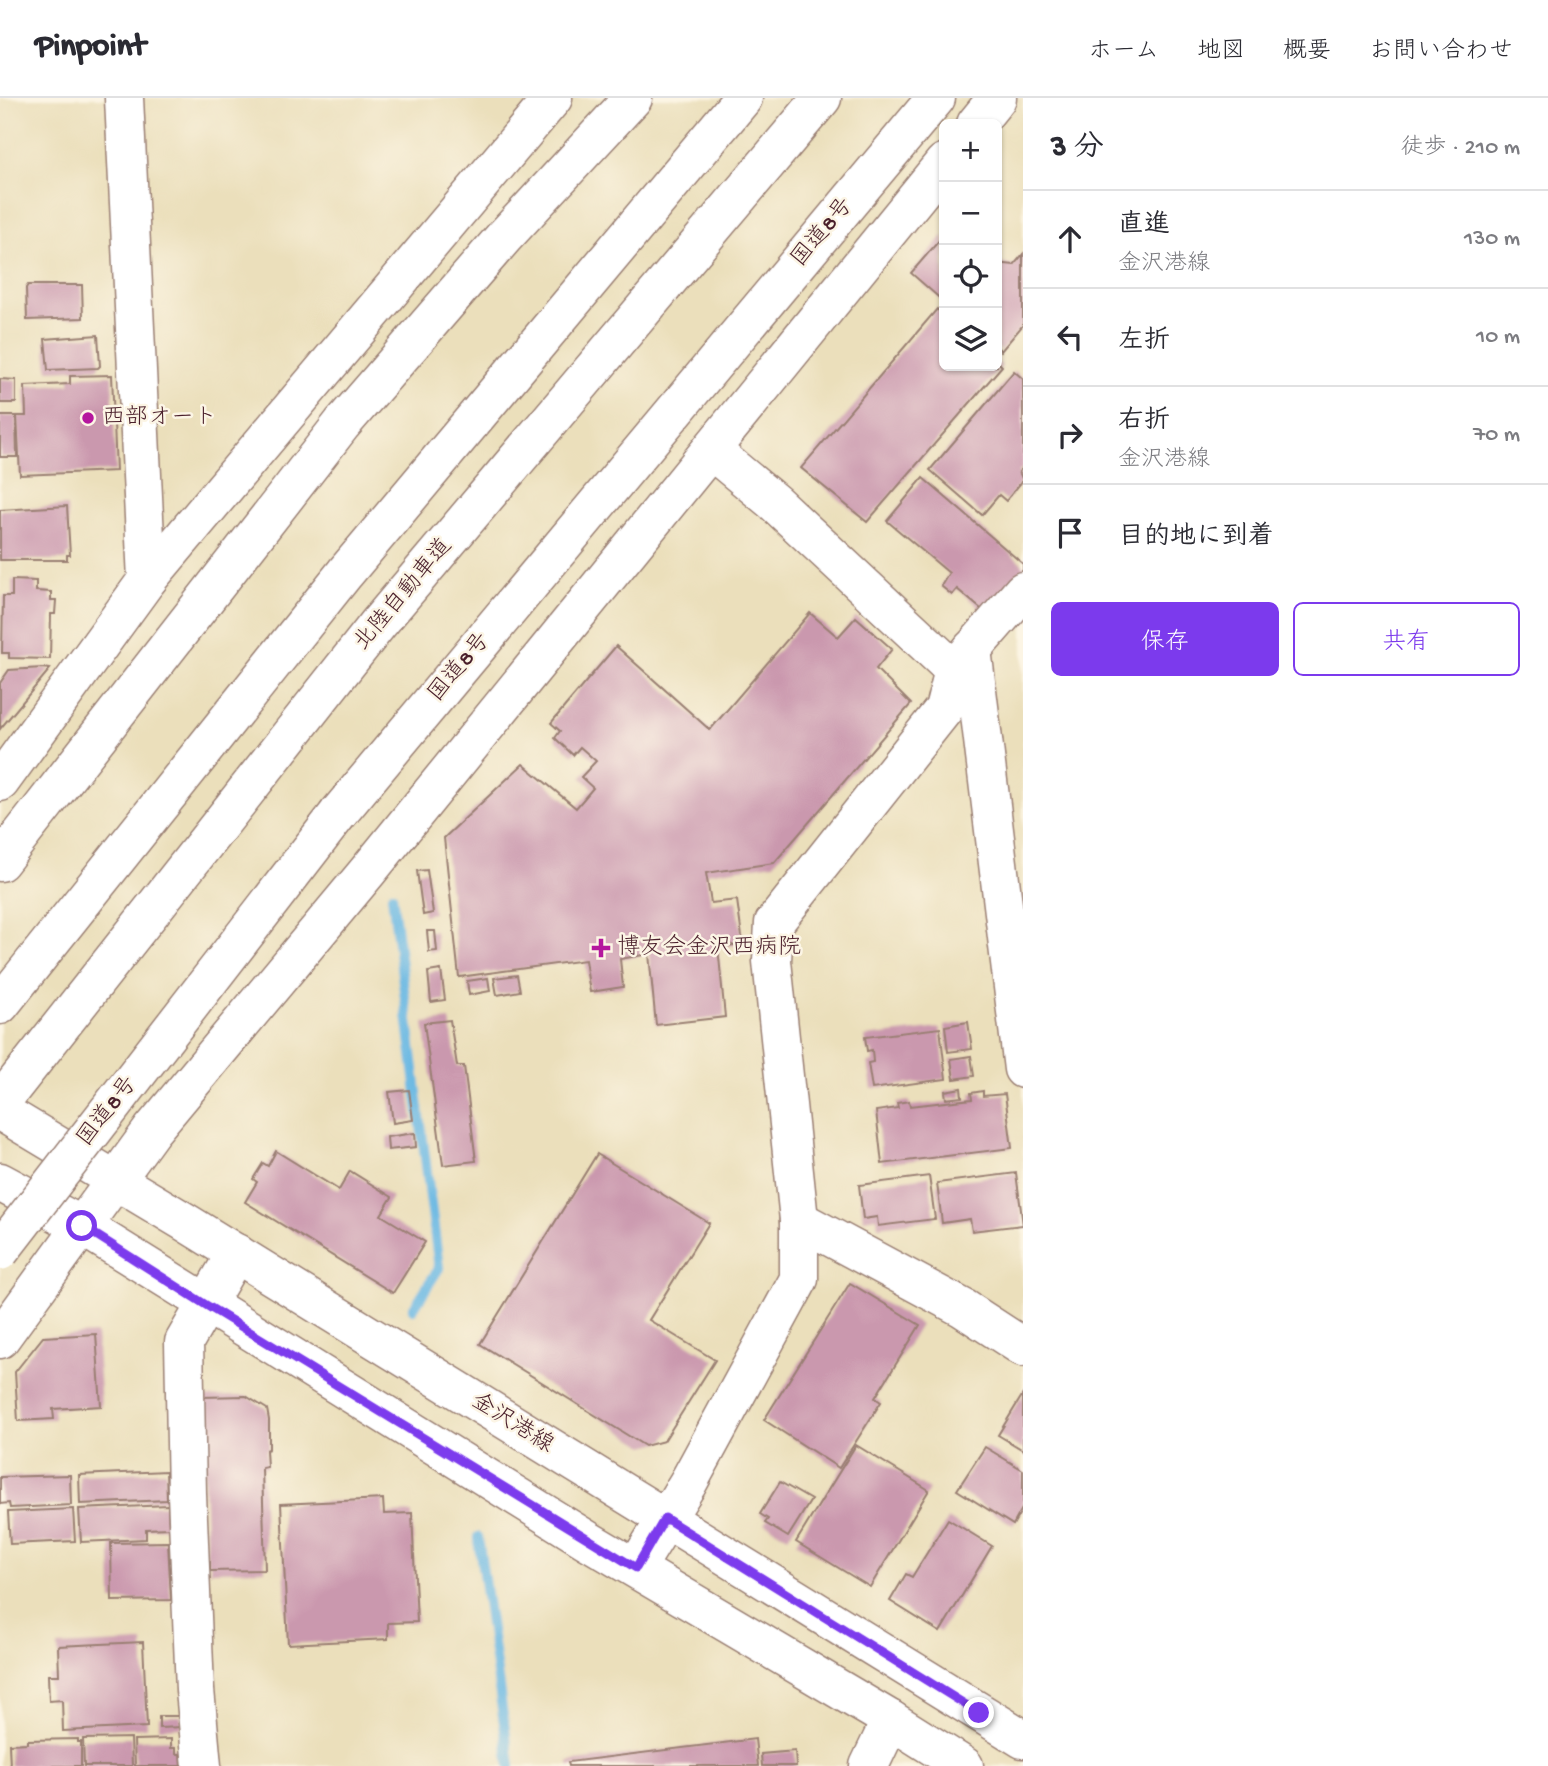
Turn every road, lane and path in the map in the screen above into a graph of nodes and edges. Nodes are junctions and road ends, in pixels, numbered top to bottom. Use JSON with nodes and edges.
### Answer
{"nodes":[{"id":1,"x":124,"y":98,"type":"edge"},
{"id":2,"x":633,"y":98,"type":"edge"},
{"id":3,"x":743,"y":98,"type":"edge"},
{"id":4,"x":822,"y":98,"type":"edge"},
{"id":5,"x":936,"y":98,"type":"edge"},
{"id":6,"x":998,"y":98,"type":"edge"},
{"id":7,"x":542,"y":102,"type":"edge"},
{"id":8,"x":980,"y":119,"type":"edge"},
{"id":9,"x":939,"y":169,"type":"edge"},
{"id":10,"x":711,"y":450,"type":"junction"},
{"id":11,"x":147,"y":580,"type":"junction"},
{"id":12,"x":1023,"y":591,"type":"edge"},
{"id":13,"x":963,"y":659,"type":"junction"},
{"id":14,"x":0,"y":782,"type":"edge"},
{"id":15,"x":0,"y":862,"type":"edge"},
{"id":16,"x":0,"y":1005,"type":"edge"},
{"id":17,"x":1023,"y":1069,"type":"edge"},
{"id":18,"x":0,"y":1103,"type":"edge"},
{"id":19,"x":0,"y":1111,"type":"edge"},
{"id":20,"x":114,"y":1181,"type":"junction"},
{"id":21,"x":0,"y":1182,"type":"edge"},
{"id":22,"x":799,"y":1220,"type":"junction"},
{"id":23,"x":82,"y":1226,"type":"junction"},
{"id":24,"x":0,"y":1251,"type":"edge"},
{"id":25,"x":236,"y":1254,"type":"junction"},
{"id":26,"x":206,"y":1305,"type":"junction"},
{"id":27,"x":0,"y":1339,"type":"edge"},
{"id":28,"x":1023,"y":1347,"type":"edge"},
{"id":29,"x":665,"y":1518,"type":"junction"},
{"id":30,"x":636,"y":1568,"type":"junction"},
{"id":31,"x":891,"y":1720,"type":"junction"},
{"id":32,"x":1023,"y":1739,"type":"edge"},
{"id":33,"x":202,"y":1766,"type":"edge"},
{"id":34,"x":869,"y":1766,"type":"edge"},
{"id":35,"x":964,"y":1766,"type":"edge"}],
"edges":[{"from":1,"to":11,"type":"main road"},
{"from":2,"to":15,"type":"main road"},
{"from":3,"to":16,"type":"main road"},
{"from":4,"to":18,"type":"main road","name":"北陸自動車道"},
{"from":5,"to":24,"type":"main road","name":"国道8号","bridge":true},
{"from":6,"to":8,"type":"main road"},
{"from":7,"to":11,"type":"main road"},
{"from":9,"to":10,"type":"main road"},
{"from":10,"to":13,"type":"main road"},
{"from":10,"to":20,"type":"main road"},
{"from":11,"to":14,"type":"main road"},
{"from":12,"to":13,"type":"main road"},
{"from":13,"to":17,"type":"main road"},
{"from":13,"to":22,"type":"main road"},
{"from":19,"to":20,"type":"main road","name":"金沢港線"},
{"from":20,"to":23,"type":"main road"},
{"from":20,"to":25,"type":"main road","name":"金沢港線"},
{"from":21,"to":23,"type":"main road"},
{"from":22,"to":28,"type":"main road"},
{"from":22,"to":29,"type":"main road"},
{"from":23,"to":26,"type":"main road"},
{"from":23,"to":27,"type":"main road"},
{"from":25,"to":26,"type":"main road"},
{"from":25,"to":29,"type":"main road","name":"金沢港線"},
{"from":26,"to":30,"type":"main road"},
{"from":26,"to":33,"type":"main road"},
{"from":29,"to":30,"type":"main road"},
{"from":29,"to":32,"type":"main road","name":"金沢港線"},
{"from":30,"to":31,"type":"main road"},
{"from":31,"to":34,"type":"main road"},
{"from":31,"to":35,"type":"main road"}]}
